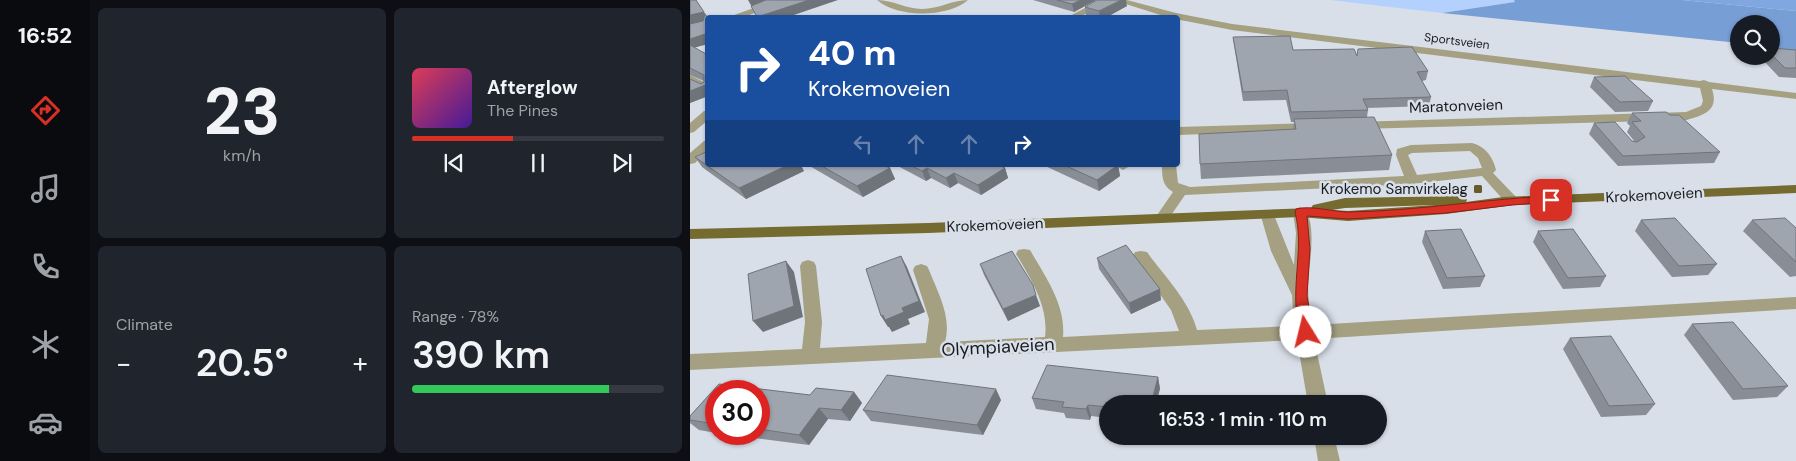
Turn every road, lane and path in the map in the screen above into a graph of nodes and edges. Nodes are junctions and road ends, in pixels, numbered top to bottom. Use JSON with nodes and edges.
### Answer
{"nodes":[{"id":1,"x":763,"y":0,"type":"edge"},
{"id":2,"x":785,"y":0,"type":"edge"},
{"id":3,"x":881,"y":0,"type":"edge"},
{"id":4,"x":964,"y":0,"type":"edge"},
{"id":5,"x":1107,"y":0,"type":"edge"},
{"id":6,"x":1117,"y":0,"type":"edge"},
{"id":7,"x":735,"y":6,"type":"dead end"},
{"id":8,"x":739,"y":15,"type":"edge"},
{"id":9,"x":1076,"y":15,"type":"edge"},
{"id":10,"x":1167,"y":15,"type":"edge"},
{"id":11,"x":1180,"y":18,"type":"edge"},
{"id":12,"x":690,"y":78,"type":"edge"},
{"id":13,"x":1704,"y":83,"type":"junction"},
{"id":14,"x":705,"y":87,"type":"edge"},
{"id":15,"x":1796,"y":96,"type":"edge"},
{"id":16,"x":705,"y":116,"type":"edge"},
{"id":17,"x":1673,"y":116,"type":"junction"},
{"id":18,"x":1605,"y":118,"type":"junction"},
{"id":19,"x":1324,"y":126,"type":"edge"},
{"id":20,"x":1344,"y":126,"type":"edge"},
{"id":21,"x":1685,"y":128,"type":"edge"},
{"id":22,"x":690,"y":129,"type":"edge"},
{"id":23,"x":1616,"y":130,"type":"edge"},
{"id":24,"x":1180,"y":131,"type":"edge"},
{"id":25,"x":690,"y":138,"type":"edge"},
{"id":26,"x":705,"y":138,"type":"edge"},
{"id":27,"x":705,"y":147,"type":"edge"},
{"id":28,"x":690,"y":160,"type":"edge"},
{"id":29,"x":1169,"y":167,"type":"edge"},
{"id":30,"x":1485,"y":172,"type":"junction"},
{"id":31,"x":1412,"y":180,"type":"junction"},
{"id":32,"x":1796,"y":189,"type":"edge"},
{"id":33,"x":1181,"y":190,"type":"junction"},
{"id":34,"x":1512,"y":201,"type":"junction"},
{"id":35,"x":1300,"y":212,"type":"junction"},
{"id":36,"x":1267,"y":213,"type":"junction"},
{"id":37,"x":1162,"y":218,"type":"junction"},
{"id":38,"x":690,"y":234,"type":"edge"},
{"id":39,"x":1024,"y":254,"type":"dead end"},
{"id":40,"x":1140,"y":256,"type":"dead end"},
{"id":41,"x":808,"y":266,"type":"dead end"},
{"id":42,"x":921,"y":270,"type":"dead end"},
{"id":43,"x":1300,"y":296,"type":"junction"},
{"id":44,"x":1796,"y":303,"type":"edge"},
{"id":45,"x":1306,"y":332,"type":"junction"},
{"id":46,"x":1188,"y":338,"type":"junction"},
{"id":47,"x":1053,"y":344,"type":"junction"},
{"id":48,"x":933,"y":350,"type":"junction"},
{"id":49,"x":808,"y":356,"type":"junction"},
{"id":50,"x":690,"y":362,"type":"edge"},
{"id":51,"x":1316,"y":395,"type":"edge"},
{"id":52,"x":1326,"y":445,"type":"edge"},
{"id":53,"x":1329,"y":461,"type":"edge"}],
"edges":[{"from":1,"to":7,"type":"street"},
{"from":2,"to":8,"type":"street"},
{"from":3,"to":4,"type":"street"},
{"from":5,"to":9,"type":"street"},
{"from":6,"to":10,"type":"street","name":"Sportsveien"},
{"from":11,"to":13,"type":"street","name":"Sportsveien"},
{"from":12,"to":14,"type":"street"},
{"from":13,"to":15,"type":"street","name":"Sportsveien"},
{"from":13,"to":17,"type":"street","name":"Maratonveien"},
{"from":16,"to":22,"type":"street"},
{"from":17,"to":18,"type":"street","name":"Maratonveien"},
{"from":17,"to":21,"type":"street"},
{"from":18,"to":20,"type":"street","name":"Maratonveien"},
{"from":18,"to":23,"type":"street"},
{"from":19,"to":24,"type":"street"},
{"from":25,"to":26,"type":"street"},
{"from":27,"to":28,"type":"street"},
{"from":29,"to":33,"type":"street"},
{"from":30,"to":31,"type":"street"},
{"from":30,"to":31,"type":"street"},
{"from":30,"to":34,"type":"street"},
{"from":31,"to":33,"type":"street"},
{"from":32,"to":34,"type":"main road","name":"Krokemoveien"},
{"from":33,"to":37,"type":"street"},
{"from":34,"to":35,"type":"main road","name":"Krokemoveien"},
{"from":35,"to":36,"type":"main road","name":"Krokemoveien"},
{"from":35,"to":43,"type":"street"},
{"from":36,"to":37,"type":"main road","name":"Krokemoveien"},
{"from":36,"to":43,"type":"street"},
{"from":37,"to":38,"type":"main road","name":"Krokemoveien"},
{"from":39,"to":47,"type":"street"},
{"from":40,"to":46,"type":"street"},
{"from":41,"to":49,"type":"street"},
{"from":42,"to":48,"type":"street"},
{"from":43,"to":45,"type":"street"},
{"from":44,"to":45,"type":"street","name":"Olympiaveien"},
{"from":45,"to":46,"type":"street","name":"Olympiaveien"},
{"from":45,"to":51,"type":"street"},
{"from":46,"to":47,"type":"street","name":"Olympiaveien"},
{"from":47,"to":48,"type":"street","name":"Olympiaveien"},
{"from":48,"to":49,"type":"street","name":"Olympiaveien"},
{"from":49,"to":50,"type":"street","name":"Olympiaveien"},
{"from":52,"to":53,"type":"street"}]}
